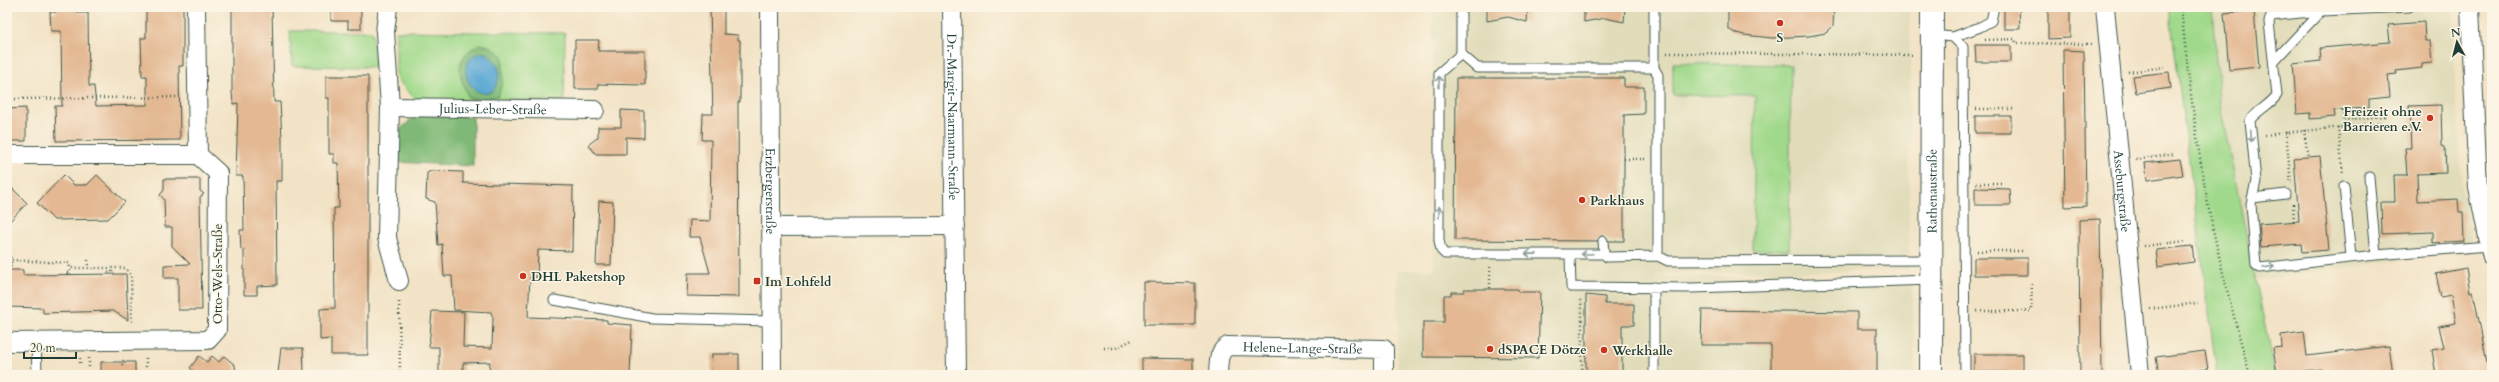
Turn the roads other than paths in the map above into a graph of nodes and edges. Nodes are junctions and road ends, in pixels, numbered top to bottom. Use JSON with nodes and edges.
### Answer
{"nodes":[{"id":1,"x":196,"y":7,"type":"edge"},
{"id":2,"x":388,"y":7,"type":"edge"},
{"id":3,"x":770,"y":7,"type":"edge"},
{"id":4,"x":952,"y":7,"type":"edge"},
{"id":5,"x":1461,"y":7,"type":"edge"},
{"id":6,"x":1654,"y":7,"type":"edge"},
{"id":7,"x":1932,"y":7,"type":"edge"},
{"id":8,"x":1994,"y":7,"type":"edge"},
{"id":9,"x":2105,"y":7,"type":"edge"},
{"id":10,"x":2409,"y":7,"type":"edge"},
{"id":11,"x":2470,"y":7,"type":"edge"},
{"id":12,"x":2321,"y":11,"type":"junction"},
{"id":13,"x":1947,"y":38,"type":"junction"},
{"id":14,"x":1461,"y":54,"type":"junction"},
{"id":15,"x":2274,"y":61,"type":"junction"},
{"id":16,"x":1654,"y":68,"type":"junction"},
{"id":17,"x":390,"y":107,"type":"junction"},
{"id":18,"x":595,"y":110,"type":"dead end"},
{"id":19,"x":198,"y":155,"type":"junction"},
{"id":20,"x":7,"y":156,"type":"edge"},
{"id":21,"x":2370,"y":177,"type":"dead end"},
{"id":22,"x":2344,"y":186,"type":"road end"},
{"id":23,"x":2288,"y":191,"type":"road end"},
{"id":24,"x":2252,"y":198,"type":"junction"},
{"id":25,"x":771,"y":226,"type":"junction"},
{"id":26,"x":955,"y":226,"type":"junction"},
{"id":27,"x":1603,"y":241,"type":"dead end"},
{"id":28,"x":2490,"y":252,"type":"edge"},
{"id":29,"x":1604,"y":254,"type":"junction"},
{"id":30,"x":2376,"y":254,"type":"junction"},
{"id":31,"x":1570,"y":255,"type":"junction"},
{"id":32,"x":1658,"y":256,"type":"junction"},
{"id":33,"x":2352,"y":257,"type":"junction"},
{"id":34,"x":1932,"y":270,"type":"junction"},
{"id":35,"x":399,"y":281,"type":"road end"},
{"id":36,"x":1654,"y":287,"type":"junction"},
{"id":37,"x":554,"y":300,"type":"dead end"},
{"id":38,"x":772,"y":321,"type":"junction"},
{"id":39,"x":7,"y":342,"type":"edge"},
{"id":40,"x":36,"y":342,"type":"junction"},
{"id":41,"x":37,"y":375,"type":"edge"},
{"id":42,"x":772,"y":375,"type":"edge"},
{"id":43,"x":956,"y":375,"type":"edge"},
{"id":44,"x":1218,"y":375,"type":"edge"},
{"id":45,"x":1384,"y":375,"type":"edge"},
{"id":46,"x":1654,"y":375,"type":"edge"},
{"id":47,"x":1931,"y":375,"type":"edge"},
{"id":48,"x":1965,"y":375,"type":"edge"},
{"id":49,"x":2140,"y":375,"type":"edge"}],
"edges":[{"from":1,"to":19,"type":"street"},
{"from":2,"to":17,"type":"street"},
{"from":3,"to":25,"type":"street","name":"Erzbergerstraße"},
{"from":4,"to":26,"type":"street","name":"Dr.-Margit-Naarmann-Straße"},
{"from":5,"to":14,"type":"lane"},
{"from":6,"to":16,"type":"lane"},
{"from":7,"to":13,"type":"street","name":"Rathenaustraße"},
{"from":8,"to":13,"type":"lane"},
{"from":9,"to":49,"type":"street","name":"Asseburgstraße"},
{"from":10,"to":12,"type":"lane"},
{"from":11,"to":28,"type":"street"},
{"from":12,"to":15,"type":"lane"},
{"from":12,"to":15,"type":"lane"},
{"from":13,"to":34,"type":"street","name":"Rathenaustraße"},
{"from":13,"to":48,"type":"lane"},
{"from":14,"to":16,"type":"lane"},
{"from":31,"to":14,"type":"lane","one_way":true},
{"from":15,"to":24,"type":"lane"},
{"from":16,"to":32,"type":"lane"},
{"from":17,"to":18,"type":"street","name":"Julius-Leber-Straße"},
{"from":17,"to":35,"type":"street"},
{"from":19,"to":20,"type":"street"},
{"from":19,"to":40,"type":"street","name":"Otto-Wels-Straße"},
{"from":21,"to":30,"type":"lane"},
{"from":22,"to":33,"type":"lane"},
{"from":23,"to":24,"type":"lane"},
{"from":24,"to":33,"type":"lane","one_way":true},
{"from":25,"to":26,"type":"street"},
{"from":25,"to":38,"type":"street","name":"Erzbergerstraße"},
{"from":26,"to":43,"type":"street","name":"Dr.-Margit-Naarmann-Straße"},
{"from":27,"to":29,"type":"lane"},
{"from":28,"to":30,"type":"lane"},
{"from":29,"to":31,"type":"lane","one_way":true},
{"from":29,"to":32,"type":"lane"},
{"from":30,"to":33,"type":"lane"},
{"from":31,"to":36,"type":"lane"},
{"from":32,"to":34,"type":"lane"},
{"from":34,"to":36,"type":"lane"},
{"from":34,"to":47,"type":"street","name":"Rathenaustraße"},
{"from":36,"to":46,"type":"lane"},
{"from":37,"to":38,"type":"lane"},
{"from":38,"to":42,"type":"street","name":"Erzbergerstraße"},
{"from":39,"to":40,"type":"street","name":"Otto-Wels-Straße"},
{"from":40,"to":41,"type":"lane"},
{"from":44,"to":45,"type":"street","name":"Helene-Lange-Straße"}]}
